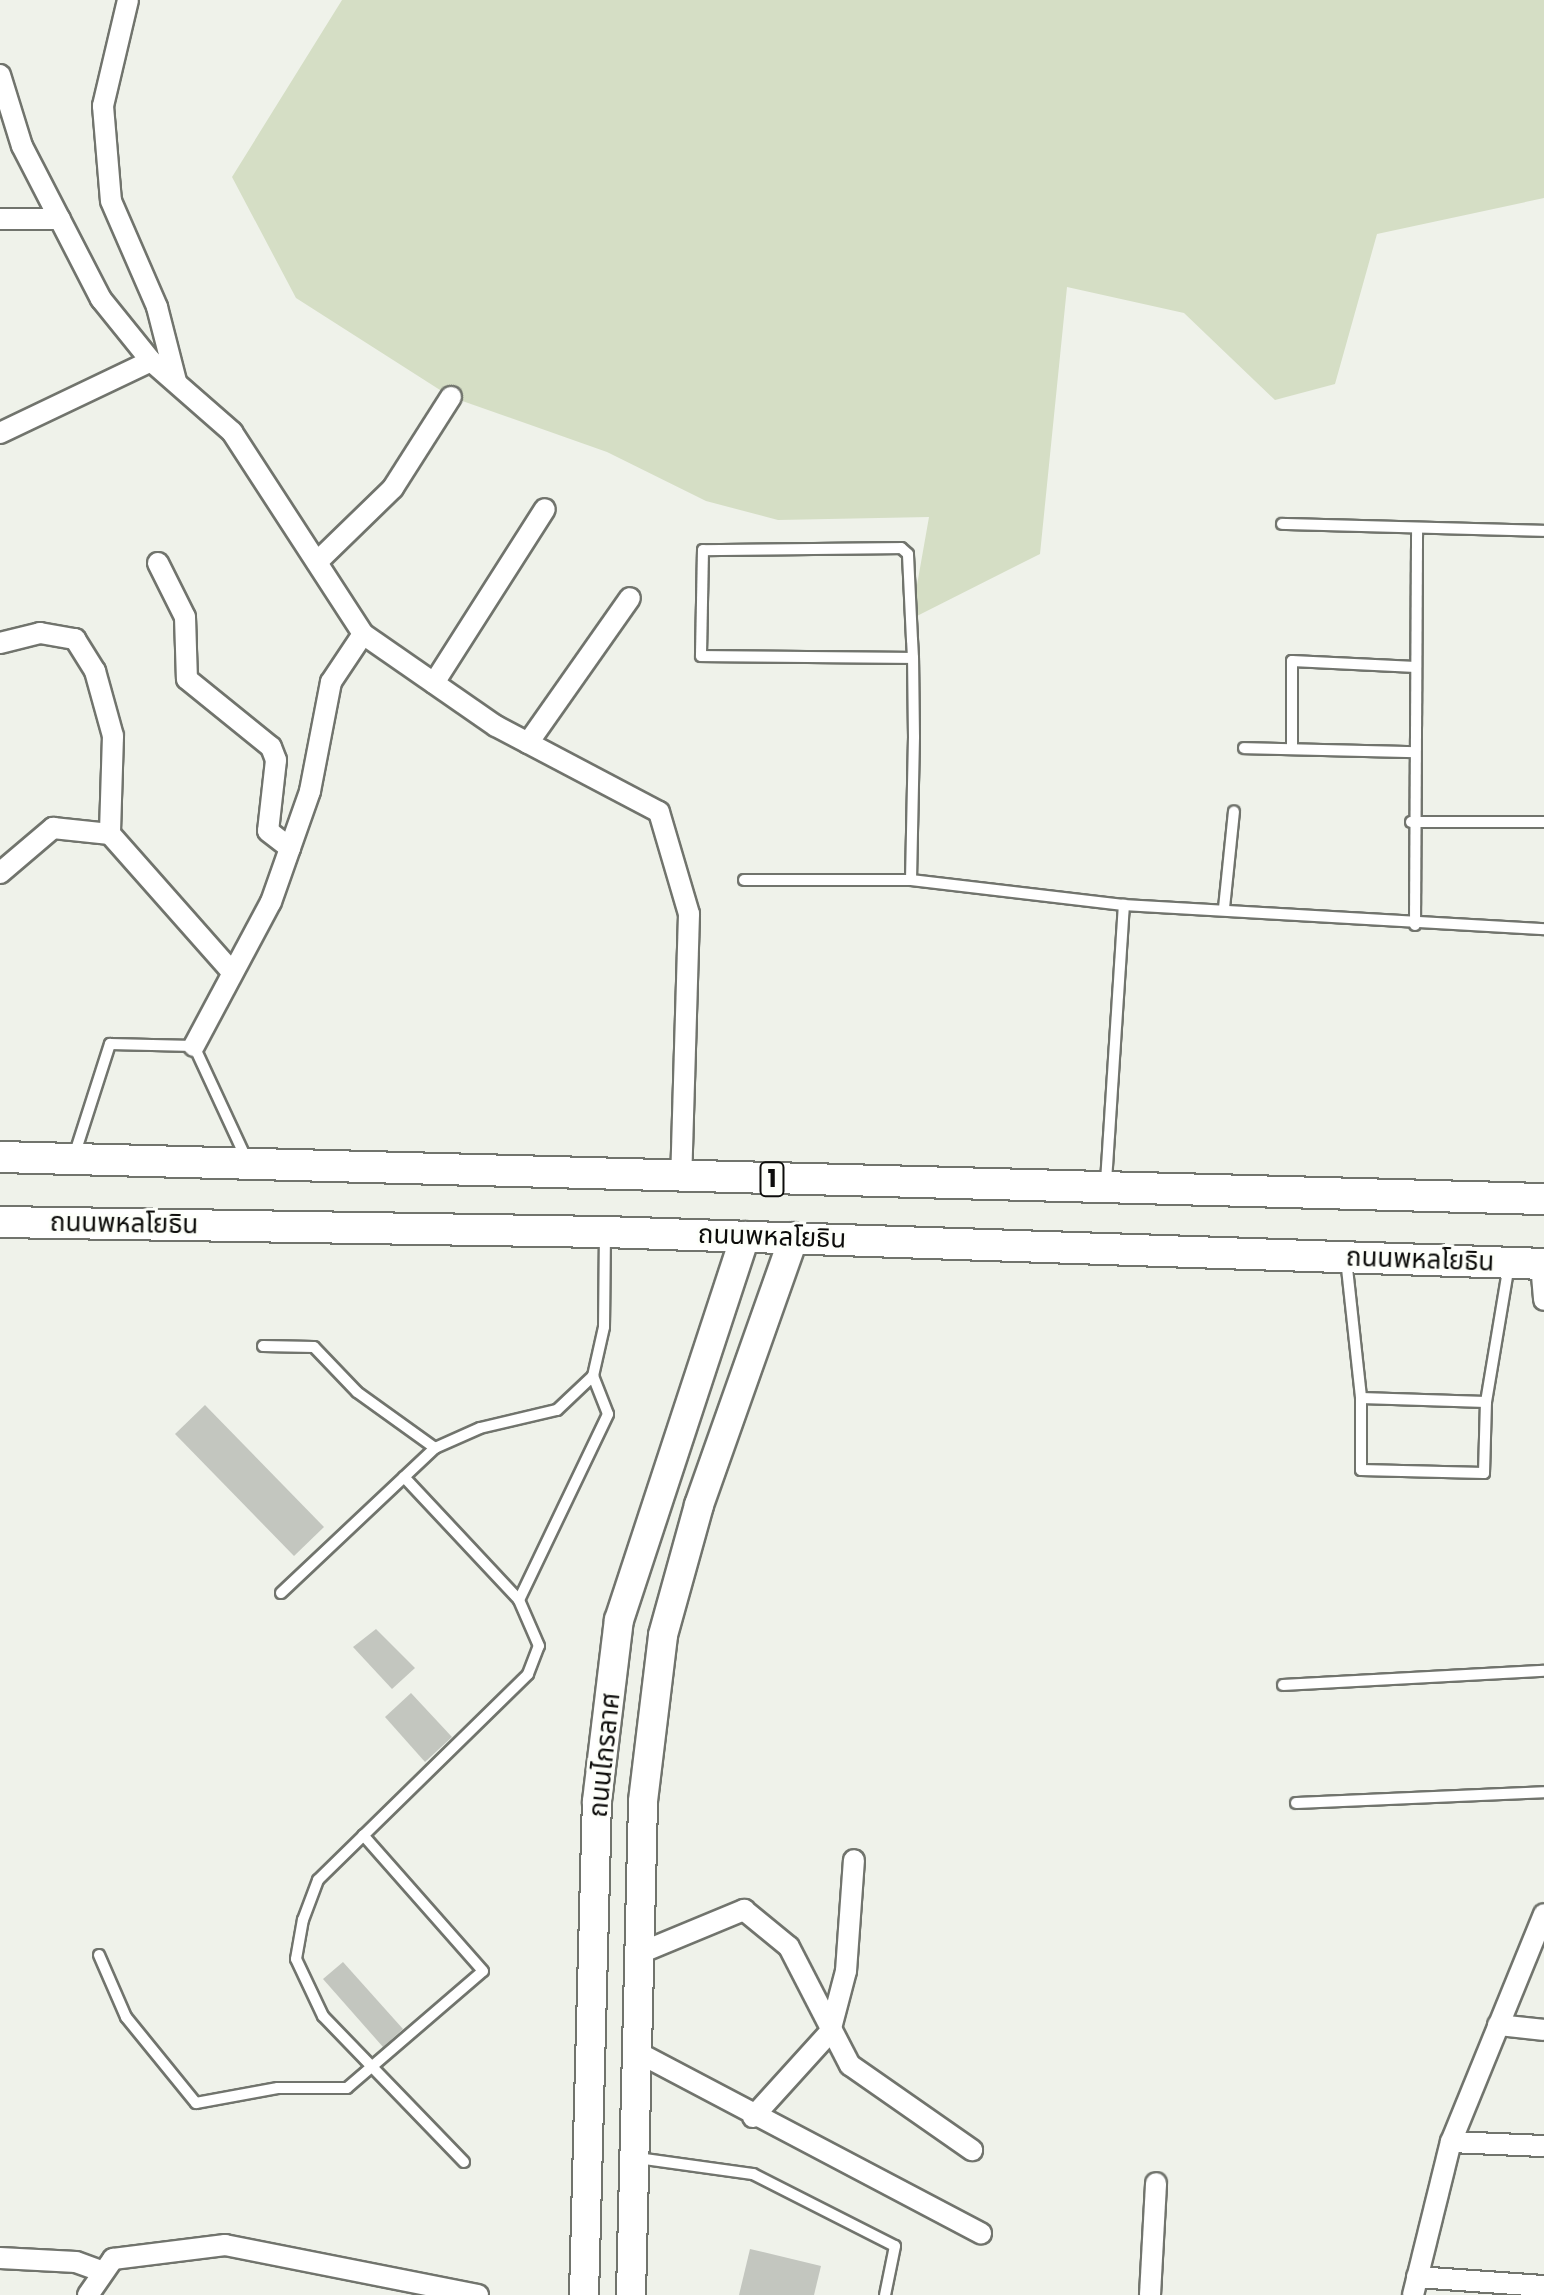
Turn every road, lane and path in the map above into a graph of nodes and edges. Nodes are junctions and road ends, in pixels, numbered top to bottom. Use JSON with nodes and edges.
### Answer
{"nodes":[{"id":1,"x":128,"y":0,"type":"edge"},
{"id":2,"x":0,"y":75,"type":"edge"},
{"id":3,"x":0,"y":219,"type":"edge"},
{"id":4,"x":60,"y":219,"type":"junction"},
{"id":5,"x":151,"y":361,"type":"junction"},
{"id":6,"x":176,"y":381,"type":"junction"},
{"id":7,"x":451,"y":397,"type":"dead end"},
{"id":8,"x":4,"y":424,"type":"edge"},
{"id":9,"x":545,"y":509,"type":"dead end"},
{"id":10,"x":1282,"y":524,"type":"dead end"},
{"id":11,"x":1417,"y":528,"type":"junction"},
{"id":12,"x":1544,"y":531,"type":"edge"},
{"id":13,"x":317,"y":562,"type":"junction"},
{"id":14,"x":158,"y":563,"type":"dead end"},
{"id":15,"x":630,"y":598,"type":"dead end"},
{"id":16,"x":363,"y":634,"type":"junction"},
{"id":17,"x":0,"y":643,"type":"edge"},
{"id":18,"x":913,"y":658,"type":"junction"},
{"id":19,"x":1416,"y":667,"type":"junction"},
{"id":20,"x":434,"y":683,"type":"junction"},
{"id":21,"x":528,"y":743,"type":"junction"},
{"id":22,"x":1244,"y":748,"type":"dead end"},
{"id":23,"x":1292,"y":749,"type":"junction"},
{"id":24,"x":1412,"y":752,"type":"junction"},
{"id":25,"x":1234,"y":812,"type":"dead end"},
{"id":26,"x":1411,"y":822,"type":"junction"},
{"id":27,"x":1544,"y":822,"type":"edge"},
{"id":28,"x":110,"y":834,"type":"junction"},
{"id":29,"x":290,"y":848,"type":"junction"},
{"id":30,"x":0,"y":873,"type":"edge"},
{"id":31,"x":744,"y":880,"type":"dead end"},
{"id":32,"x":911,"y":880,"type":"junction"},
{"id":33,"x":1124,"y":905,"type":"junction"},
{"id":34,"x":1224,"y":908,"type":"junction"},
{"id":35,"x":1415,"y":925,"type":"junction"},
{"id":36,"x":1544,"y":929,"type":"edge"},
{"id":37,"x":231,"y":971,"type":"junction"},
{"id":38,"x":194,"y":1046,"type":"junction"},
{"id":39,"x":0,"y":1157,"type":"edge"},
{"id":40,"x":73,"y":1158,"type":"junction"},
{"id":41,"x":247,"y":1161,"type":"junction"},
{"id":42,"x":681,"y":1176,"type":"junction"},
{"id":43,"x":1106,"y":1188,"type":"junction"},
{"id":44,"x":1544,"y":1199,"type":"edge"},
{"id":45,"x":4,"y":1227,"type":"edge"},
{"id":46,"x":605,"y":1232,"type":"junction"},
{"id":47,"x":745,"y":1236,"type":"junction"},
{"id":48,"x":794,"y":1237,"type":"junction"},
{"id":49,"x":1345,"y":1257,"type":"junction"},
{"id":50,"x":1509,"y":1263,"type":"junction"},
{"id":51,"x":1542,"y":1264,"type":"edge"},
{"id":52,"x":1544,"y":1300,"type":"edge"},
{"id":53,"x":263,"y":1346,"type":"dead end"},
{"id":54,"x":593,"y":1376,"type":"junction"},
{"id":55,"x":1361,"y":1398,"type":"junction"},
{"id":56,"x":1486,"y":1402,"type":"junction"},
{"id":57,"x":435,"y":1448,"type":"junction"},
{"id":58,"x":404,"y":1477,"type":"junction"},
{"id":59,"x":281,"y":1593,"type":"dead end"},
{"id":60,"x":519,"y":1600,"type":"junction"},
{"id":61,"x":1544,"y":1671,"type":"edge"},
{"id":62,"x":1283,"y":1685,"type":"dead end"},
{"id":63,"x":1544,"y":1792,"type":"edge"},
{"id":64,"x":1296,"y":1803,"type":"dead end"},
{"id":65,"x":363,"y":1835,"type":"junction"},
{"id":66,"x":854,"y":1860,"type":"dead end"},
{"id":67,"x":1544,"y":1914,"type":"edge"},
{"id":68,"x":640,"y":1953,"type":"junction"},
{"id":69,"x":99,"y":1955,"type":"dead end"},
{"id":70,"x":1498,"y":2025,"type":"junction"},
{"id":71,"x":1544,"y":2030,"type":"edge"},
{"id":72,"x":830,"y":2032,"type":"junction"},
{"id":73,"x":637,"y":2052,"type":"junction"},
{"id":74,"x":375,"y":2070,"type":"junction"},
{"id":75,"x":753,"y":2117,"type":"junction"},
{"id":76,"x":1451,"y":2142,"type":"junction"},
{"id":77,"x":1544,"y":2146,"type":"edge"},
{"id":78,"x":972,"y":2150,"type":"dead end"},
{"id":79,"x":633,"y":2158,"type":"junction"},
{"id":80,"x":464,"y":2162,"type":"dead end"},
{"id":81,"x":1156,"y":2183,"type":"dead end"},
{"id":82,"x":981,"y":2233,"type":"dead end"},
{"id":83,"x":0,"y":2258,"type":"edge"},
{"id":84,"x":103,"y":2272,"type":"junction"},
{"id":85,"x":1415,"y":2286,"type":"edge"},
{"id":86,"x":1544,"y":2286,"type":"edge"},
{"id":87,"x":1484,"y":2289,"type":"edge"},
{"id":88,"x":88,"y":2295,"type":"edge"},
{"id":89,"x":478,"y":2295,"type":"edge"},
{"id":90,"x":584,"y":2295,"type":"edge"},
{"id":91,"x":631,"y":2295,"type":"edge"},
{"id":92,"x":885,"y":2295,"type":"edge"},
{"id":93,"x":1150,"y":2295,"type":"edge"}],
"edges":[{"from":1,"to":6,"type":"street"},
{"from":2,"to":4,"type":"street"},
{"from":3,"to":4,"type":"street"},
{"from":4,"to":5,"type":"street"},
{"from":5,"to":6,"type":"street"},
{"from":5,"to":8,"type":"street"},
{"from":6,"to":13,"type":"street"},
{"from":7,"to":13,"type":"street"},
{"from":9,"to":20,"type":"street"},
{"from":10,"to":11,"type":"lane"},
{"from":11,"to":12,"type":"lane"},
{"from":11,"to":19,"type":"lane"},
{"from":13,"to":16,"type":"street"},
{"from":14,"to":29,"type":"street"},
{"from":15,"to":21,"type":"street"},
{"from":16,"to":20,"type":"street"},
{"from":16,"to":29,"type":"street"},
{"from":17,"to":28,"type":"street"},
{"from":18,"to":18,"type":"lane"},
{"from":18,"to":32,"type":"lane"},
{"from":19,"to":23,"type":"lane"},
{"from":19,"to":24,"type":"lane"},
{"from":20,"to":21,"type":"street"},
{"from":21,"to":42,"type":"street"},
{"from":22,"to":23,"type":"lane"},
{"from":23,"to":24,"type":"lane"},
{"from":24,"to":26,"type":"lane"},
{"from":25,"to":34,"type":"lane"},
{"from":26,"to":27,"type":"lane"},
{"from":26,"to":35,"type":"lane"},
{"from":28,"to":30,"type":"street"},
{"from":28,"to":37,"type":"street"},
{"from":29,"to":37,"type":"street"},
{"from":31,"to":32,"type":"lane"},
{"from":32,"to":33,"type":"lane"},
{"from":33,"to":34,"type":"lane"},
{"from":33,"to":43,"type":"lane"},
{"from":34,"to":35,"type":"lane"},
{"from":35,"to":36,"type":"lane"},
{"from":37,"to":38,"type":"street"},
{"from":38,"to":40,"type":"lane"},
{"from":38,"to":41,"type":"lane"},
{"from":39,"to":40,"type":"main road","number":"1"},
{"from":40,"to":41,"type":"main road","number":"1"},
{"from":41,"to":42,"type":"main road","number":"1"},
{"from":42,"to":43,"type":"main road","number":"1"},
{"from":43,"to":44,"type":"main road","number":"1"},
{"from":45,"to":46,"type":"main road","name":"ถนนพหลโยธิน","number":"1"},
{"from":46,"to":47,"type":"main road","name":"ถนนพหลโยธิน","number":"1"},
{"from":46,"to":54,"type":"lane"},
{"from":47,"to":48,"type":"main road","name":"ถนนพหลโยธิน","number":"1"},
{"from":47,"to":90,"type":"main road","name":"ถนนไกรลาศ"},
{"from":48,"to":49,"type":"main road","name":"ถนนพหลโยธิน","number":"1"},
{"from":48,"to":68,"type":"main road","name":"ถนนไกรลาศ"},
{"from":49,"to":50,"type":"main road","name":"ถนนพหลโยธิน","number":"1"},
{"from":49,"to":55,"type":"lane"},
{"from":50,"to":51,"type":"main road","name":"ถนนพหลโยธิน","number":"1"},
{"from":50,"to":56,"type":"lane"},
{"from":51,"to":52,"type":"street"},
{"from":53,"to":57,"type":"lane"},
{"from":54,"to":57,"type":"lane"},
{"from":54,"to":60,"type":"lane"},
{"from":55,"to":56,"type":"lane"},
{"from":55,"to":56,"type":"lane"},
{"from":57,"to":58,"type":"lane"},
{"from":58,"to":59,"type":"lane"},
{"from":58,"to":60,"type":"lane"},
{"from":60,"to":65,"type":"lane"},
{"from":61,"to":62,"type":"lane"},
{"from":63,"to":64,"type":"lane"},
{"from":65,"to":74,"type":"lane"},
{"from":65,"to":74,"type":"lane"},
{"from":66,"to":72,"type":"street"},
{"from":67,"to":70,"type":"street"},
{"from":68,"to":72,"type":"street"},
{"from":68,"to":73,"type":"main road","name":"ถนนไกรลาศ"},
{"from":69,"to":74,"type":"lane"},
{"from":70,"to":71,"type":"street"},
{"from":70,"to":76,"type":"street"},
{"from":72,"to":75,"type":"street"},
{"from":72,"to":78,"type":"street"},
{"from":73,"to":75,"type":"street"},
{"from":73,"to":79,"type":"main road","name":"ถนนไกรลาศ"},
{"from":74,"to":80,"type":"lane"},
{"from":75,"to":82,"type":"street"},
{"from":76,"to":77,"type":"street"},
{"from":76,"to":85,"type":"street"},
{"from":79,"to":91,"type":"main road","name":"ถนนไกรลาศ"},
{"from":79,"to":92,"type":"lane"},
{"from":81,"to":93,"type":"street"},
{"from":83,"to":84,"type":"street"},
{"from":84,"to":88,"type":"street"},
{"from":84,"to":89,"type":"street"},
{"from":85,"to":87,"type":"street"},
{"from":86,"to":87,"type":"street"}]}
